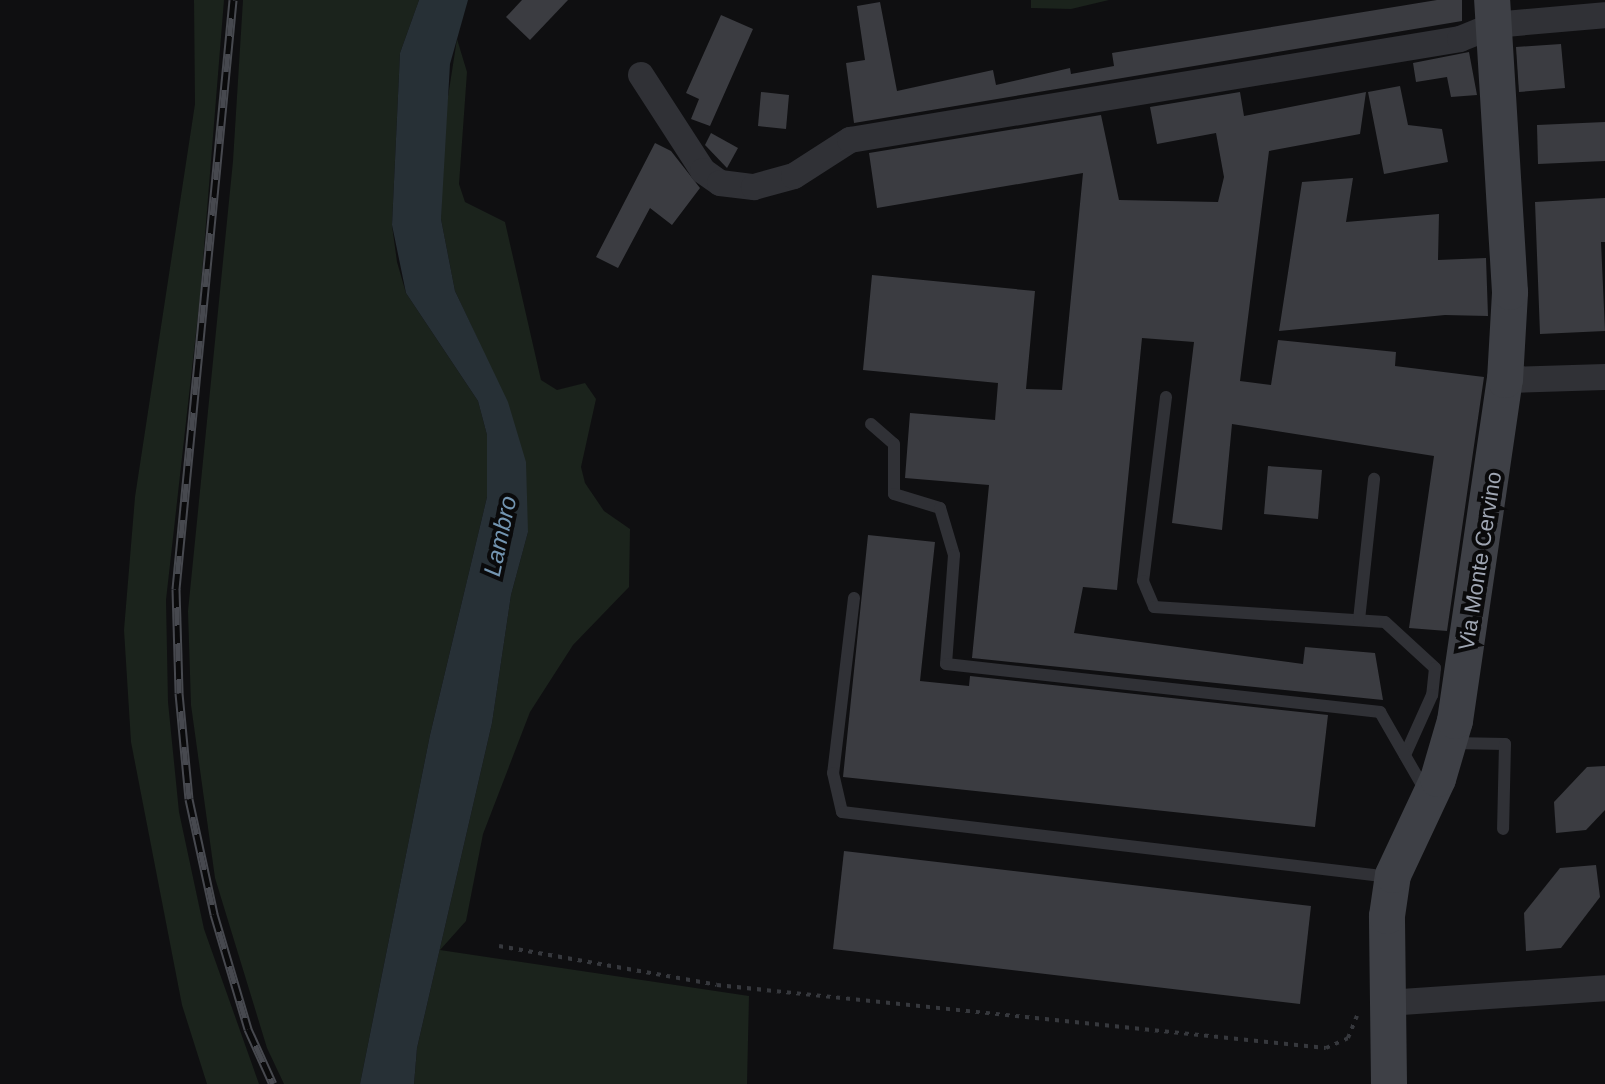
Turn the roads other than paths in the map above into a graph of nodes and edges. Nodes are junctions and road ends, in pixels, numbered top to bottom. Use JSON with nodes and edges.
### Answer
{"nodes":[{"id":1,"x":1493,"y":12,"type":"edge"},
{"id":2,"x":1605,"y":15,"type":"edge"},
{"id":3,"x":641,"y":75,"type":"dead end"},
{"id":4,"x":1605,"y":377,"type":"edge"},
{"id":5,"x":1505,"y":380,"type":"junction"},
{"id":6,"x":1166,"y":397,"type":"dead end"},
{"id":7,"x":871,"y":424,"type":"dead end"},
{"id":8,"x":1374,"y":479,"type":"dead end"},
{"id":9,"x":854,"y":598,"type":"dead end"},
{"id":10,"x":1359,"y":620,"type":"junction"},
{"id":11,"x":1449,"y":743,"type":"junction"},
{"id":12,"x":1405,"y":755,"type":"junction"},
{"id":13,"x":1429,"y":798,"type":"junction"},
{"id":14,"x":1503,"y":829,"type":"dead end"},
{"id":15,"x":1393,"y":878,"type":"junction"},
{"id":16,"x":1605,"y":988,"type":"edge"},
{"id":17,"x":1387,"y":1003,"type":"junction"},
{"id":18,"x":1389,"y":1084,"type":"edge"}],
"edges":[{"from":1,"to":2,"type":"street"},
{"from":1,"to":3,"type":"street"},
{"from":1,"to":5,"type":"street","name":"Via Monte Cervino"},
{"from":4,"to":5,"type":"street"},
{"from":5,"to":11,"type":"street","name":"Via Monte Cervino"},
{"from":6,"to":10,"type":"lane"},
{"from":7,"to":12,"type":"lane"},
{"from":8,"to":10,"type":"lane"},
{"from":9,"to":15,"type":"lane"},
{"from":10,"to":12,"type":"lane"},
{"from":11,"to":13,"type":"street","name":"Via Monte Cervino"},
{"from":11,"to":14,"type":"lane"},
{"from":12,"to":13,"type":"lane"},
{"from":13,"to":15,"type":"street","name":"Via Monte Cervino"},
{"from":15,"to":17,"type":"street","name":"Via Monte Cervino"},
{"from":16,"to":17,"type":"street"},
{"from":17,"to":18,"type":"street","name":"Via Monte Cervino"}]}
